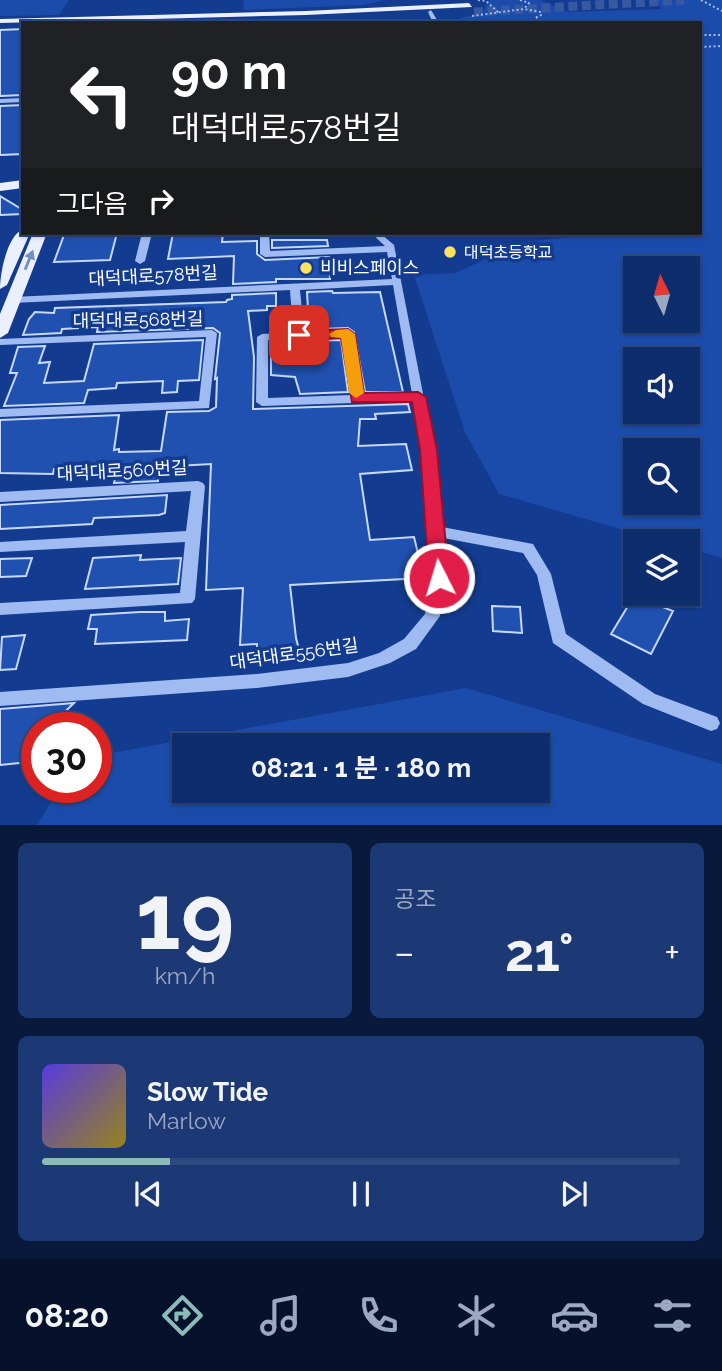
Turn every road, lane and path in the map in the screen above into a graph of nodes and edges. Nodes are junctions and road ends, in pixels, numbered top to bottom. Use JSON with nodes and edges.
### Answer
{"nodes":[{"id":1,"x":520,"y":0,"type":"edge"},
{"id":2,"x":701,"y":0,"type":"edge"},
{"id":3,"x":473,"y":5,"type":"edge"},
{"id":4,"x":524,"y":9,"type":"junction"},
{"id":5,"x":722,"y":10,"type":"edge"},
{"id":6,"x":431,"y":12,"type":"junction"},
{"id":7,"x":114,"y":21,"type":"edge"},
{"id":8,"x":129,"y":21,"type":"edge"},
{"id":9,"x":435,"y":21,"type":"edge"},
{"id":10,"x":539,"y":21,"type":"edge"},
{"id":11,"x":0,"y":22,"type":"edge"},
{"id":12,"x":21,"y":22,"type":"edge"},
{"id":13,"x":21,"y":23,"type":"edge"},
{"id":14,"x":722,"y":34,"type":"edge"},
{"id":15,"x":702,"y":35,"type":"edge"},
{"id":16,"x":722,"y":46,"type":"edge"},
{"id":17,"x":702,"y":47,"type":"edge"},
{"id":18,"x":21,"y":100,"type":"edge"},
{"id":19,"x":0,"y":101,"type":"edge"},
{"id":20,"x":21,"y":173,"type":"edge"},
{"id":21,"x":1,"y":181,"type":"edge"},
{"id":22,"x":21,"y":181,"type":"edge"},
{"id":23,"x":22,"y":235,"type":"edge"},
{"id":24,"x":39,"y":235,"type":"edge"},
{"id":25,"x":146,"y":235,"type":"edge"},
{"id":26,"x":264,"y":235,"type":"edge"},
{"id":27,"x":377,"y":235,"type":"edge"},
{"id":28,"x":391,"y":249,"type":"junction"},
{"id":29,"x":140,"y":261,"type":"dead end"},
{"id":30,"x":397,"y":282,"type":"junction"},
{"id":31,"x":0,"y":285,"type":"edge"},
{"id":32,"x":295,"y":287,"type":"junction"},
{"id":33,"x":13,"y":300,"type":"junction"},
{"id":34,"x":0,"y":333,"type":"edge"},
{"id":35,"x":299,"y":335,"type":"junction"},
{"id":36,"x":0,"y":342,"type":"edge"},
{"id":37,"x":418,"y":397,"type":"junction"},
{"id":38,"x":357,"y":398,"type":"junction"},
{"id":39,"x":0,"y":413,"type":"edge"},
{"id":40,"x":0,"y":496,"type":"edge"},
{"id":41,"x":435,"y":530,"type":"junction"},
{"id":42,"x":193,"y":536,"type":"junction"},
{"id":43,"x":0,"y":547,"type":"edge"},
{"id":44,"x":0,"y":609,"type":"edge"},
{"id":45,"x":0,"y":699,"type":"edge"},
{"id":46,"x":711,"y":723,"type":"dead end"}],
"edges":[{"from":1,"to":4,"type":"path"},
{"from":2,"to":5,"type":"path"},
{"from":3,"to":4,"type":"path"},
{"from":3,"to":6,"type":"main road"},
{"from":3,"to":8,"type":"main road"},
{"from":4,"to":10,"type":"path"},
{"from":6,"to":8,"type":"main road"},
{"from":6,"to":9,"type":"street"},
{"from":7,"to":8,"type":"main road"},
{"from":11,"to":12,"type":"main road"},
{"from":11,"to":13,"type":"main road"},
{"from":14,"to":15,"type":"path"},
{"from":16,"to":17,"type":"path"},
{"from":18,"to":19,"type":"street"},
{"from":20,"to":21,"type":"main road"},
{"from":21,"to":22,"type":"main road"},
{"from":23,"to":31,"type":"main road"},
{"from":33,"to":24,"type":"main road","one_way":true},
{"from":25,"to":29,"type":"street"},
{"from":26,"to":28,"type":"street"},
{"from":27,"to":28,"type":"street"},
{"from":28,"to":30,"type":"street","name":"대덕대로556번길"},
{"from":30,"to":32,"type":"street","name":"대덕대로578번길"},
{"from":30,"to":37,"type":"street","name":"대덕대로556번길"},
{"from":32,"to":33,"type":"street","name":"대덕대로578번길"},
{"from":32,"to":35,"type":"street"},
{"from":33,"to":34,"type":"main road"},
{"from":35,"to":38,"type":"street"},
{"from":35,"to":38,"type":"street"},
{"from":36,"to":39,"type":"street","name":"대덕대로568번길"},
{"from":37,"to":38,"type":"street"},
{"from":37,"to":41,"type":"street","name":"대덕대로556번길"},
{"from":40,"to":42,"type":"street","name":"대덕대로560번길"},
{"from":41,"to":45,"type":"street","name":"대덕대로556번길"},
{"from":41,"to":46,"type":"street"},
{"from":42,"to":43,"type":"street"},
{"from":42,"to":44,"type":"street","name":"대덕대로560번길"}]}
